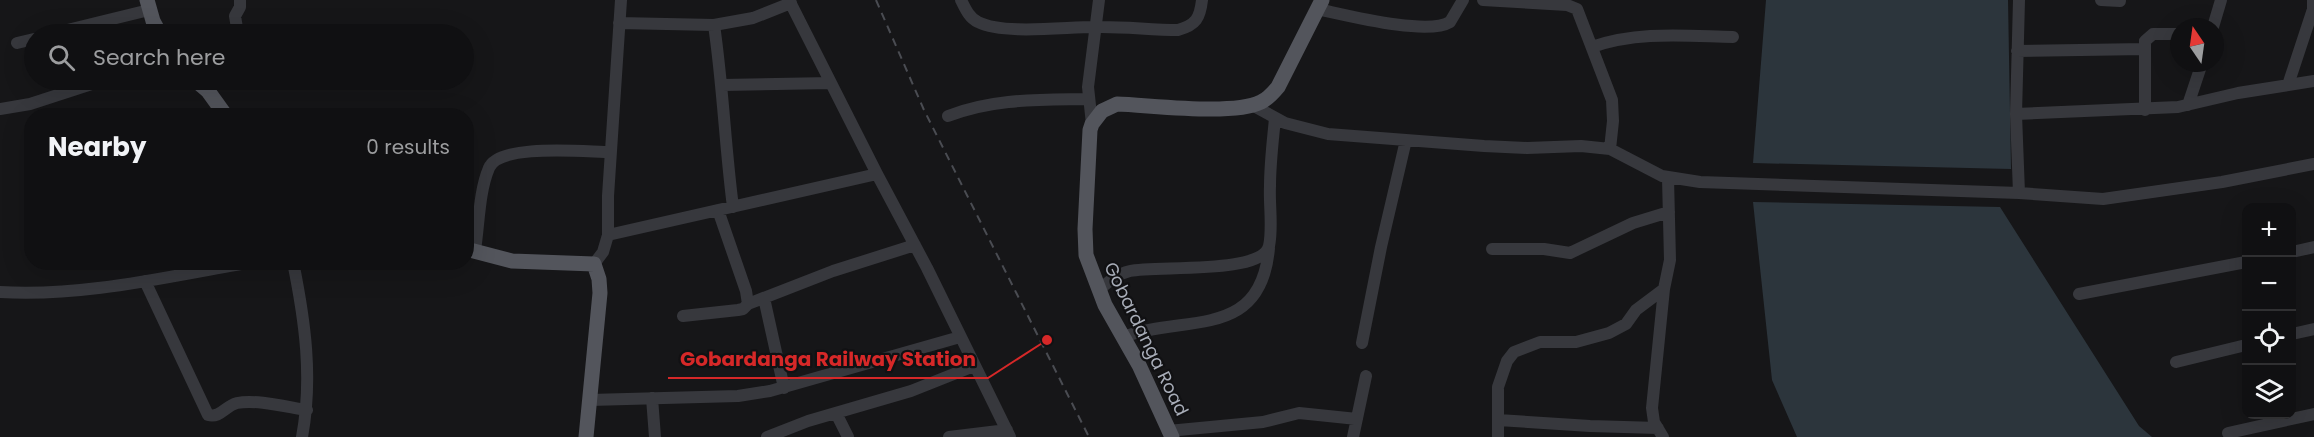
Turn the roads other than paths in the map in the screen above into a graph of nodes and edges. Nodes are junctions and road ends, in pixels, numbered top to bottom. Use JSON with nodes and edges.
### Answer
{"nodes":[{"id":1,"x":240,"y":0,"type":"edge"},
{"id":2,"x":621,"y":0,"type":"edge"},
{"id":3,"x":961,"y":0,"type":"edge"},
{"id":4,"x":1099,"y":0,"type":"edge"},
{"id":5,"x":1202,"y":0,"type":"edge"},
{"id":6,"x":1462,"y":0,"type":"edge"},
{"id":7,"x":1483,"y":0,"type":"edge"},
{"id":8,"x":2019,"y":0,"type":"edge"},
{"id":9,"x":2101,"y":0,"type":"edge"},
{"id":10,"x":2221,"y":0,"type":"edge"},
{"id":11,"x":2313,"y":0,"type":"edge"},
{"id":12,"x":2120,"y":1,"type":"edge"},
{"id":13,"x":790,"y":2,"type":"edge"},
{"id":14,"x":1320,"y":3,"type":"edge"},
{"id":15,"x":1577,"y":4,"type":"edge"},
{"id":16,"x":148,"y":5,"type":"edge"},
{"id":17,"x":2216,"y":18,"type":"edge"},
{"id":18,"x":619,"y":23,"type":"junction"},
{"id":19,"x":84,"y":24,"type":"edge"},
{"id":20,"x":156,"y":24,"type":"edge"},
{"id":21,"x":236,"y":24,"type":"edge"},
{"id":22,"x":714,"y":25,"type":"junction"},
{"id":23,"x":1096,"y":27,"type":"junction"},
{"id":24,"x":2170,"y":34,"type":"edge"},
{"id":25,"x":1733,"y":37,"type":"dead end"},
{"id":26,"x":24,"y":41,"type":"edge"},
{"id":27,"x":17,"y":43,"type":"dead end"},
{"id":28,"x":1592,"y":47,"type":"junction"},
{"id":29,"x":2145,"y":49,"type":"junction"},
{"id":30,"x":2017,"y":51,"type":"junction"},
{"id":31,"x":2199,"y":72,"type":"edge"},
{"id":32,"x":2314,"y":81,"type":"edge"},
{"id":33,"x":831,"y":83,"type":"junction"},
{"id":34,"x":722,"y":85,"type":"junction"},
{"id":35,"x":2288,"y":85,"type":"junction"},
{"id":36,"x":73,"y":90,"type":"edge"},
{"id":37,"x":207,"y":90,"type":"edge"},
{"id":38,"x":1089,"y":99,"type":"junction"},
{"id":39,"x":1252,"y":105,"type":"junction"},
{"id":40,"x":2188,"y":105,"type":"junction"},
{"id":41,"x":220,"y":108,"type":"edge"},
{"id":42,"x":0,"y":109,"type":"edge"},
{"id":43,"x":2145,"y":110,"type":"junction"},
{"id":44,"x":2016,"y":114,"type":"junction"},
{"id":45,"x":948,"y":116,"type":"dead end"},
{"id":46,"x":1275,"y":117,"type":"junction"},
{"id":47,"x":1092,"y":123,"type":"junction"},
{"id":48,"x":1406,"y":140,"type":"junction"},
{"id":49,"x":1610,"y":149,"type":"junction"},
{"id":50,"x":611,"y":152,"type":"junction"},
{"id":51,"x":2314,"y":164,"type":"edge"},
{"id":52,"x":877,"y":174,"type":"junction"},
{"id":53,"x":1668,"y":178,"type":"junction"},
{"id":54,"x":2019,"y":193,"type":"junction"},
{"id":55,"x":733,"y":207,"type":"junction"},
{"id":56,"x":718,"y":210,"type":"junction"},
{"id":57,"x":1669,"y":212,"type":"junction"},
{"id":58,"x":474,"y":235,"type":"edge"},
{"id":59,"x":608,"y":235,"type":"junction"},
{"id":60,"x":915,"y":245,"type":"junction"},
{"id":61,"x":1269,"y":247,"type":"junction"},
{"id":62,"x":2314,"y":247,"type":"edge"},
{"id":63,"x":1492,"y":249,"type":"dead end"},
{"id":64,"x":474,"y":250,"type":"edge"},
{"id":65,"x":2296,"y":251,"type":"edge"},
{"id":66,"x":2242,"y":263,"type":"edge"},
{"id":67,"x":594,"y":264,"type":"junction"},
{"id":68,"x":207,"y":270,"type":"edge"},
{"id":69,"x":294,"y":270,"type":"edge"},
{"id":70,"x":146,"y":281,"type":"junction"},
{"id":71,"x":1664,"y":289,"type":"junction"},
{"id":72,"x":1099,"y":290,"type":"junction"},
{"id":73,"x":0,"y":291,"type":"edge"},
{"id":74,"x":2079,"y":294,"type":"dead end"},
{"id":75,"x":764,"y":298,"type":"junction"},
{"id":76,"x":748,"y":304,"type":"junction"},
{"id":77,"x":683,"y":316,"type":"dead end"},
{"id":78,"x":2314,"y":329,"type":"edge"},
{"id":79,"x":2296,"y":333,"type":"edge"},
{"id":80,"x":960,"y":337,"type":"junction"},
{"id":81,"x":1123,"y":337,"type":"junction"},
{"id":82,"x":1362,"y":343,"type":"dead end"},
{"id":83,"x":2242,"y":346,"type":"edge"},
{"id":84,"x":2176,"y":362,"type":"dead end"},
{"id":85,"x":974,"y":366,"type":"junction"},
{"id":86,"x":1366,"y":376,"type":"dead end"},
{"id":87,"x":784,"y":388,"type":"junction"},
{"id":88,"x":652,"y":398,"type":"junction"},
{"id":89,"x":590,"y":400,"type":"junction"},
{"id":90,"x":307,"y":410,"type":"junction"},
{"id":91,"x":836,"y":412,"type":"junction"},
{"id":92,"x":2314,"y":414,"type":"edge"},
{"id":93,"x":1357,"y":419,"type":"junction"},
{"id":94,"x":1498,"y":420,"type":"junction"},
{"id":95,"x":800,"y":424,"type":"junction"},
{"id":96,"x":1590,"y":431,"type":"edge"},
{"id":97,"x":1660,"y":432,"type":"edge"},
{"id":98,"x":1008,"y":433,"type":"edge"},
{"id":99,"x":2228,"y":433,"type":"dead end"},
{"id":100,"x":1170,"y":434,"type":"edge"},
{"id":101,"x":302,"y":437,"type":"edge"},
{"id":102,"x":586,"y":437,"type":"edge"},
{"id":103,"x":656,"y":437,"type":"edge"},
{"id":104,"x":767,"y":437,"type":"edge"},
{"id":105,"x":806,"y":437,"type":"edge"},
{"id":106,"x":848,"y":437,"type":"edge"},
{"id":107,"x":949,"y":437,"type":"edge"},
{"id":108,"x":1353,"y":437,"type":"edge"},
{"id":109,"x":1498,"y":437,"type":"edge"}],
"edges":[{"from":1,"to":21,"type":"street"},
{"from":2,"to":18,"type":"street"},
{"from":3,"to":23,"type":"street"},
{"from":4,"to":23,"type":"street"},
{"from":5,"to":23,"type":"street"},
{"from":6,"to":14,"type":"street"},
{"from":7,"to":15,"type":"street"},
{"from":8,"to":30,"type":"street"},
{"from":9,"to":12,"type":"street"},
{"from":10,"to":17,"type":"street"},
{"from":11,"to":35,"type":"street"},
{"from":13,"to":22,"type":"street"},
{"from":13,"to":33,"type":"street"},
{"from":14,"to":39,"type":"main road"},
{"from":15,"to":28,"type":"street"},
{"from":16,"to":19,"type":"street"},
{"from":16,"to":20,"type":"main road"},
{"from":18,"to":22,"type":"street"},
{"from":18,"to":50,"type":"street"},
{"from":22,"to":34,"type":"street"},
{"from":23,"to":38,"type":"street"},
{"from":24,"to":29,"type":"street"},
{"from":25,"to":28,"type":"street"},
{"from":26,"to":27,"type":"street"},
{"from":28,"to":49,"type":"street"},
{"from":29,"to":30,"type":"street"},
{"from":29,"to":43,"type":"street"},
{"from":30,"to":44,"type":"street"},
{"from":31,"to":40,"type":"street"},
{"from":32,"to":35,"type":"street"},
{"from":33,"to":34,"type":"street"},
{"from":33,"to":52,"type":"street"},
{"from":34,"to":55,"type":"street"},
{"from":35,"to":40,"type":"street"},
{"from":36,"to":42,"type":"street"},
{"from":37,"to":41,"type":"main road"},
{"from":38,"to":45,"type":"street"},
{"from":38,"to":47,"type":"street"},
{"from":39,"to":46,"type":"street"},
{"from":39,"to":47,"type":"main road"},
{"from":40,"to":43,"type":"street"},
{"from":43,"to":44,"type":"street"},
{"from":44,"to":54,"type":"street"},
{"from":46,"to":48,"type":"street"},
{"from":46,"to":61,"type":"street"},
{"from":47,"to":72,"type":"main road","name":"Gobardanga Road"},
{"from":48,"to":49,"type":"street"},
{"from":48,"to":82,"type":"street"},
{"from":49,"to":53,"type":"street"},
{"from":50,"to":58,"type":"street"},
{"from":50,"to":59,"type":"street"},
{"from":51,"to":54,"type":"street"},
{"from":52,"to":55,"type":"street"},
{"from":52,"to":60,"type":"street"},
{"from":53,"to":54,"type":"street"},
{"from":53,"to":57,"type":"street"},
{"from":55,"to":56,"type":"street"},
{"from":56,"to":59,"type":"street"},
{"from":56,"to":76,"type":"street"},
{"from":57,"to":63,"type":"street"},
{"from":57,"to":71,"type":"street"},
{"from":59,"to":67,"type":"street"},
{"from":60,"to":75,"type":"street"},
{"from":60,"to":80,"type":"street"},
{"from":61,"to":72,"type":"street"},
{"from":61,"to":81,"type":"street"},
{"from":62,"to":65,"type":"street"},
{"from":64,"to":67,"type":"main road"},
{"from":66,"to":74,"type":"street"},
{"from":67,"to":89,"type":"main road"},
{"from":68,"to":70,"type":"street"},
{"from":69,"to":90,"type":"street"},
{"from":70,"to":73,"type":"street"},
{"from":70,"to":90,"type":"street"},
{"from":71,"to":94,"type":"street"},
{"from":71,"to":97,"type":"street"},
{"from":72,"to":81,"type":"main road","name":"Gobardanga Road"},
{"from":75,"to":76,"type":"street"},
{"from":75,"to":87,"type":"street"},
{"from":76,"to":77,"type":"street"},
{"from":78,"to":79,"type":"street"},
{"from":80,"to":85,"type":"street"},
{"from":80,"to":87,"type":"street"},
{"from":81,"to":100,"type":"main road","name":"Gobardanga Road"},
{"from":83,"to":84,"type":"street"},
{"from":85,"to":91,"type":"street"},
{"from":85,"to":98,"type":"street"},
{"from":86,"to":93,"type":"street"},
{"from":87,"to":88,"type":"street"},
{"from":88,"to":89,"type":"street"},
{"from":88,"to":103,"type":"street"},
{"from":89,"to":102,"type":"main road"},
{"from":90,"to":101,"type":"street"},
{"from":91,"to":95,"type":"street"},
{"from":91,"to":106,"type":"street"},
{"from":92,"to":99,"type":"street"},
{"from":93,"to":100,"type":"street"},
{"from":93,"to":108,"type":"street"},
{"from":94,"to":96,"type":"street"},
{"from":94,"to":109,"type":"street"},
{"from":95,"to":104,"type":"street"},
{"from":95,"to":105,"type":"street"},
{"from":96,"to":97,"type":"street"},
{"from":98,"to":107,"type":"street"}]}
